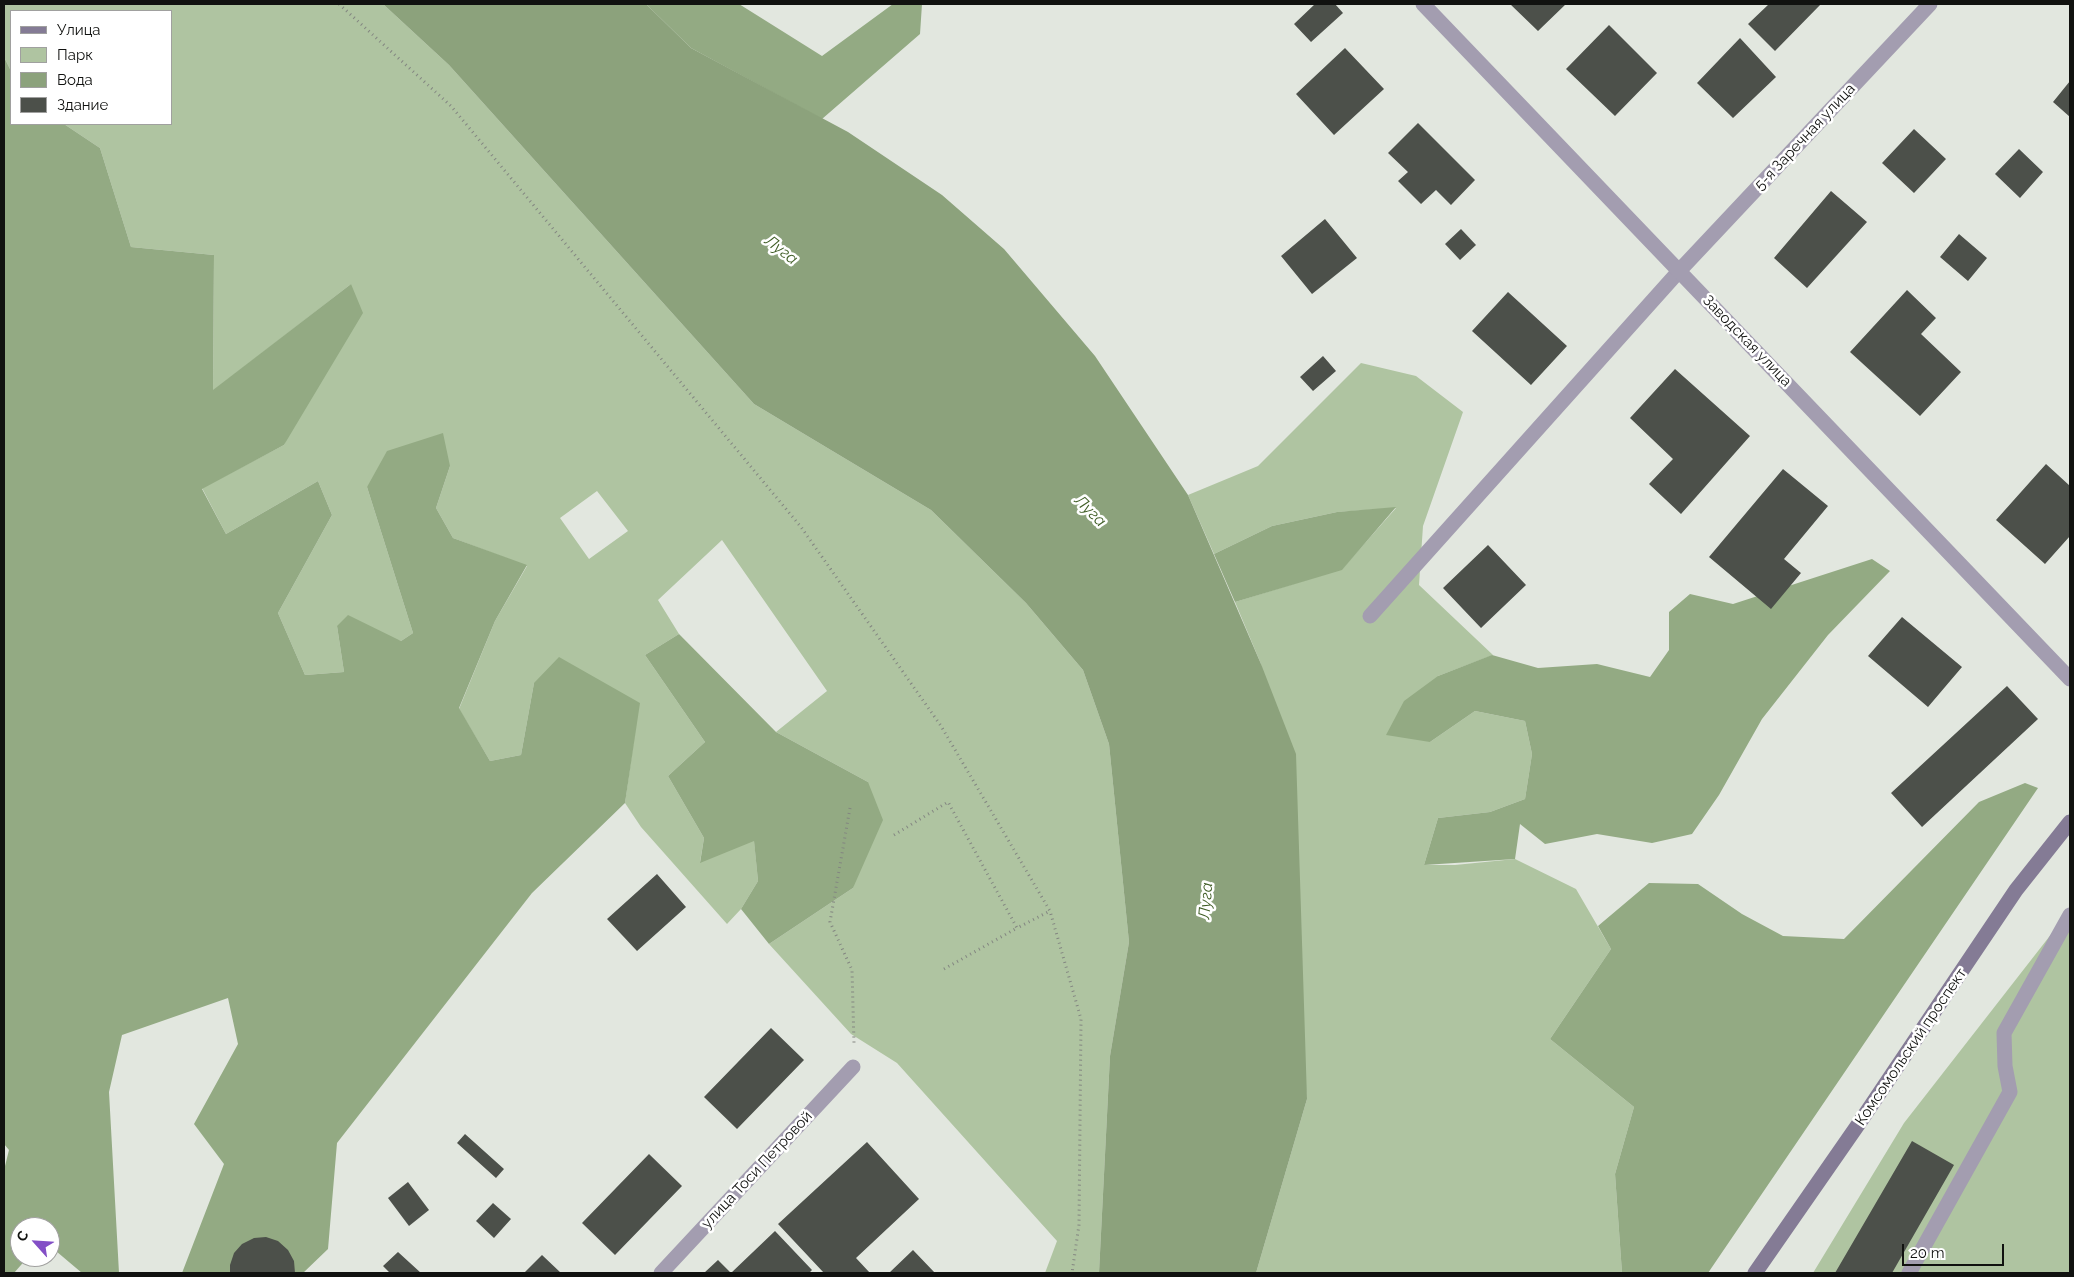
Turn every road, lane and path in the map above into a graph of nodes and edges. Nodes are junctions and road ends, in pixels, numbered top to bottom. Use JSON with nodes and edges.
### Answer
{"nodes":[{"id":1,"x":339,"y":4,"type":"edge"},
{"id":2,"x":1423,"y":4,"type":"edge"},
{"id":3,"x":1930,"y":4,"type":"edge"},
{"id":4,"x":1680,"y":270,"type":"junction"},
{"id":5,"x":1370,"y":616,"type":"dead end"},
{"id":6,"x":2070,"y":679,"type":"edge"},
{"id":7,"x":850,"y":808,"type":"dead end"},
{"id":8,"x":2070,"y":822,"type":"edge"},
{"id":9,"x":894,"y":835,"type":"dead end"},
{"id":10,"x":1050,"y":911,"type":"junction"},
{"id":11,"x":2070,"y":915,"type":"edge"},
{"id":12,"x":1017,"y":928,"type":"junction"},
{"id":13,"x":944,"y":969,"type":"dead end"},
{"id":14,"x":854,"y":1067,"type":"joint"},
{"id":15,"x":661,"y":1273,"type":"edge"},
{"id":16,"x":1072,"y":1273,"type":"edge"},
{"id":17,"x":1755,"y":1273,"type":"edge"},
{"id":18,"x":1909,"y":1273,"type":"edge"}],
"edges":[{"from":1,"to":10,"type":"path"},
{"from":2,"to":4,"type":"street","name":"Заводская улица"},
{"from":3,"to":4,"type":"street","name":"5-я Заречная улица"},
{"from":4,"to":5,"type":"street","name":"5-я Заречная улица"},
{"from":4,"to":6,"type":"street","name":"Заводская улица"},
{"from":7,"to":14,"type":"path"},
{"from":8,"to":17,"type":"main road","name":"Комсомольский проспект"},
{"from":9,"to":12,"type":"path"},
{"from":10,"to":12,"type":"path"},
{"from":10,"to":16,"type":"path"},
{"from":11,"to":18,"type":"street"},
{"from":12,"to":13,"type":"path"},
{"from":14,"to":15,"type":"street","name":"улица Тоси Петровой"}]}
